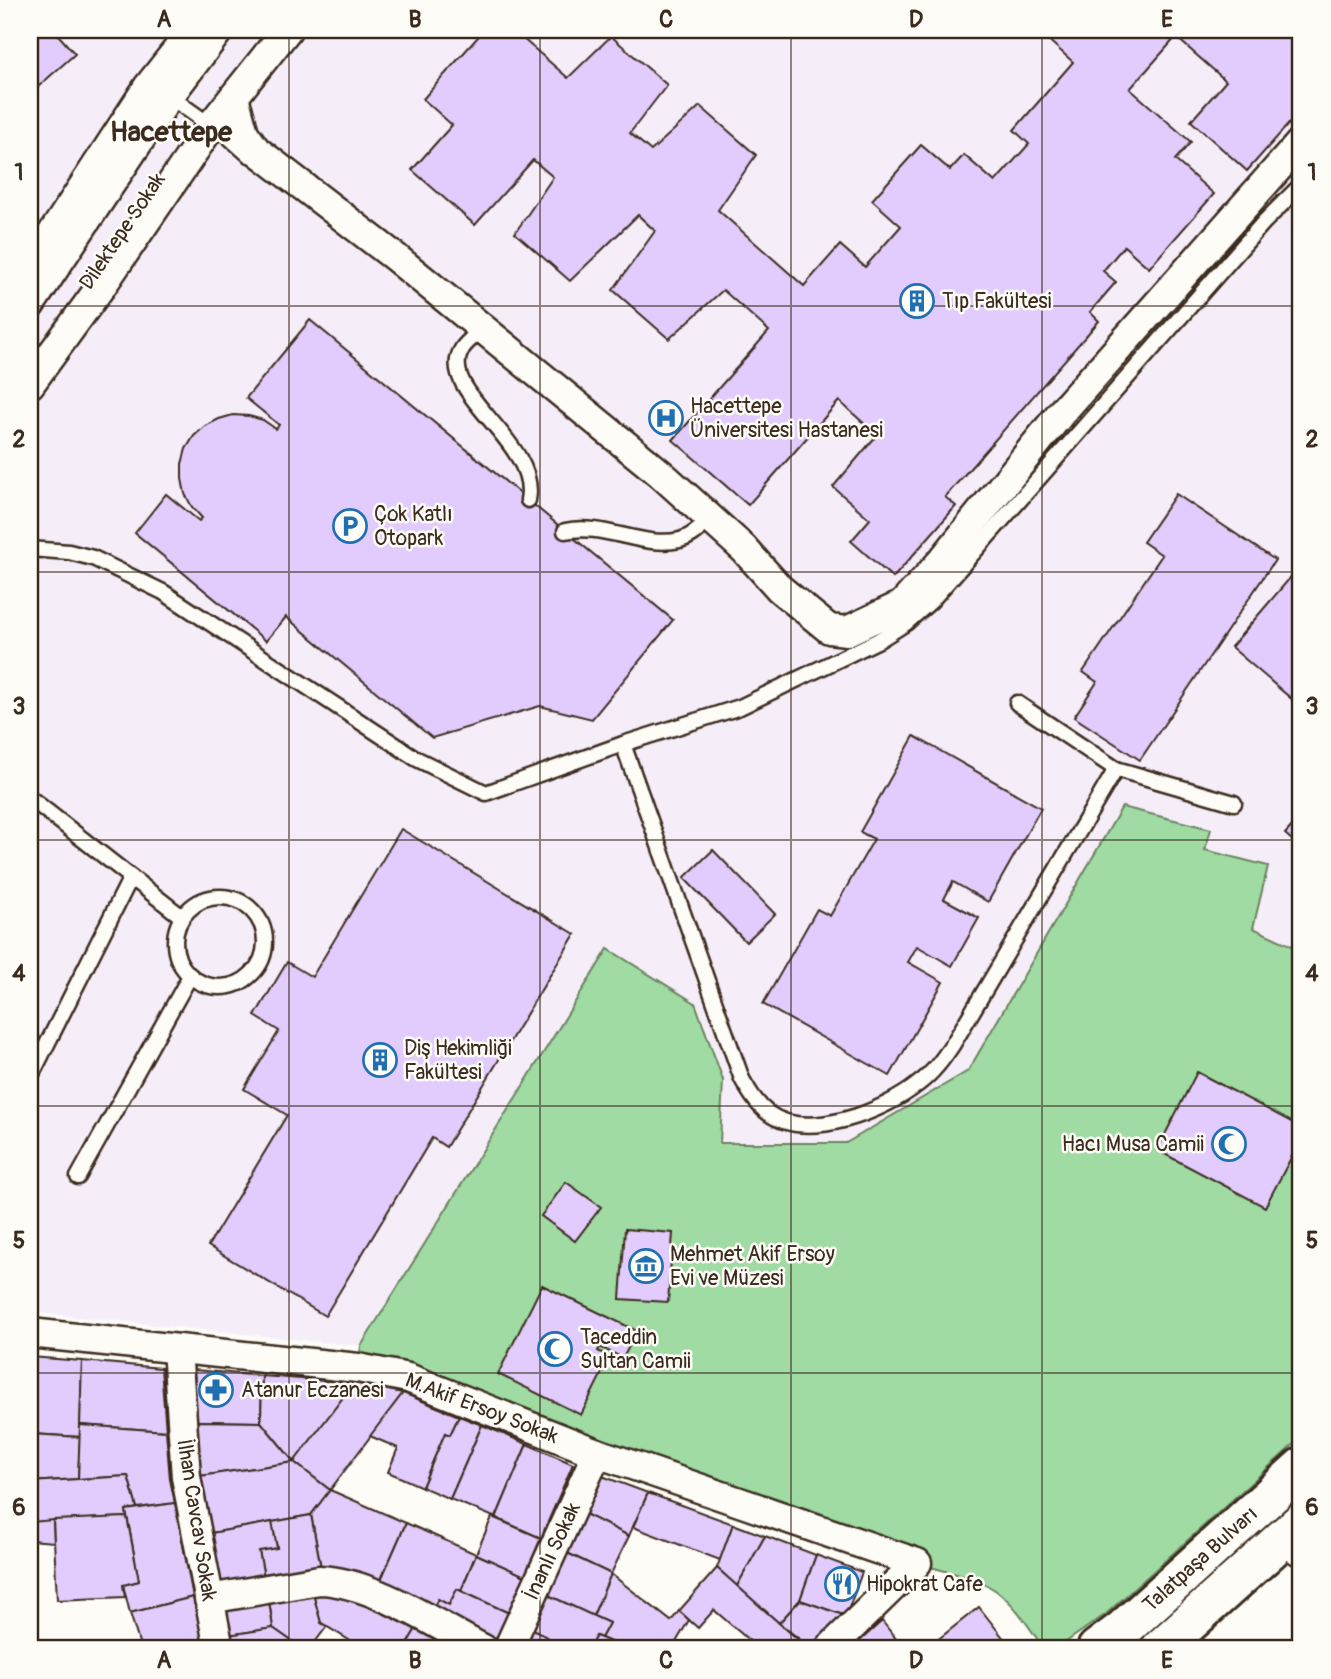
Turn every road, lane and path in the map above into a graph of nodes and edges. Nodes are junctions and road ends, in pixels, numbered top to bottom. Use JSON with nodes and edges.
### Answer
{"nodes":[{"id":1,"x":193,"y":30,"type":"edge"},
{"id":2,"x":219,"y":30,"type":"edge"},
{"id":3,"x":264,"y":30,"type":"edge"},
{"id":4,"x":287,"y":30,"type":"edge"},
{"id":5,"x":169,"y":96,"type":"junction"},
{"id":6,"x":234,"y":97,"type":"junction"},
{"id":7,"x":206,"y":121,"type":"junction"},
{"id":8,"x":1301,"y":142,"type":"edge"},
{"id":9,"x":1301,"y":185,"type":"edge"},
{"id":10,"x":30,"y":268,"type":"edge"},
{"id":11,"x":30,"y":304,"type":"edge"},
{"id":12,"x":473,"y":337,"type":"junction"},
{"id":13,"x":30,"y":364,"type":"edge"},
{"id":14,"x":30,"y":384,"type":"edge"},
{"id":15,"x":528,"y":500,"type":"dead end"},
{"id":16,"x":703,"y":526,"type":"junction"},
{"id":17,"x":565,"y":531,"type":"dead end"},
{"id":18,"x":30,"y":549,"type":"edge"},
{"id":19,"x":855,"y":653,"type":"junction"},
{"id":20,"x":1017,"y":703,"type":"dead end"},
{"id":21,"x":623,"y":744,"type":"junction"},
{"id":22,"x":1116,"y":769,"type":"junction"},
{"id":23,"x":30,"y":798,"type":"edge"},
{"id":24,"x":1234,"y":803,"type":"dead end"},
{"id":25,"x":131,"y":877,"type":"junction"},
{"id":26,"x":182,"y":916,"type":"junction"},
{"id":27,"x":190,"y":976,"type":"junction"},
{"id":28,"x":30,"y":1078,"type":"edge"},
{"id":29,"x":78,"y":1177,"type":"dead end"},
{"id":30,"x":30,"y":1333,"type":"edge"},
{"id":31,"x":177,"y":1349,"type":"junction"},
{"id":32,"x":597,"y":1453,"type":"junction"},
{"id":33,"x":1301,"y":1468,"type":"edge"},
{"id":34,"x":1293,"y":1542,"type":"edge"},
{"id":35,"x":209,"y":1599,"type":"junction"},
{"id":36,"x":219,"y":1649,"type":"edge"},
{"id":37,"x":483,"y":1649,"type":"edge"},
{"id":38,"x":508,"y":1649,"type":"edge"},
{"id":39,"x":830,"y":1649,"type":"edge"},
{"id":40,"x":1097,"y":1649,"type":"edge"},
{"id":41,"x":1160,"y":1649,"type":"edge"}],
"edges":[{"from":1,"to":10,"type":"street"},
{"from":2,"to":5,"type":"street","name":"Dilektepe Sokak"},
{"from":3,"to":7,"type":"street","name":"Dilektepe Sokak"},
{"from":4,"to":6,"type":"street"},
{"from":5,"to":7,"type":"lane"},
{"from":5,"to":11,"type":"street","name":"Dilektepe Sokak"},
{"from":6,"to":7,"type":"street"},
{"from":6,"to":8,"type":"street"},
{"from":7,"to":12,"type":"lane"},
{"from":7,"to":13,"type":"street","name":"Dilektepe Sokak"},
{"from":7,"to":14,"type":"street"},
{"from":9,"to":19,"type":"lane"},
{"from":12,"to":15,"type":"lane"},
{"from":12,"to":16,"type":"lane"},
{"from":16,"to":17,"type":"lane"},
{"from":16,"to":19,"type":"lane"},
{"from":18,"to":21,"type":"lane"},
{"from":19,"to":21,"type":"lane"},
{"from":20,"to":22,"type":"lane"},
{"from":21,"to":22,"type":"lane"},
{"from":22,"to":24,"type":"lane"},
{"from":23,"to":25,"type":"lane"},
{"from":25,"to":26,"type":"lane"},
{"from":25,"to":28,"type":"lane"},
{"from":26,"to":27,"type":"lane"},
{"from":26,"to":27,"type":"lane"},
{"from":27,"to":29,"type":"lane"},
{"from":30,"to":31,"type":"street","name":"M.Akif Ersoy Sokak"},
{"from":31,"to":32,"type":"street","name":"M.Akif Ersoy Sokak"},
{"from":31,"to":35,"type":"street","name":"İlhan Cavcav Sokak"},
{"from":32,"to":38,"type":"street","name":"İnanlı Sokak"},
{"from":32,"to":39,"type":"street","name":"M.Akif Ersoy Sokak"},
{"from":33,"to":40,"type":"main road","name":"Talatpaşa Bulvarı"},
{"from":34,"to":41,"type":"main road","name":"Talatpaşa Bulvarı"},
{"from":35,"to":36,"type":"street","name":"İlhan Cavcav Sokak"},
{"from":35,"to":37,"type":"street"}]}
